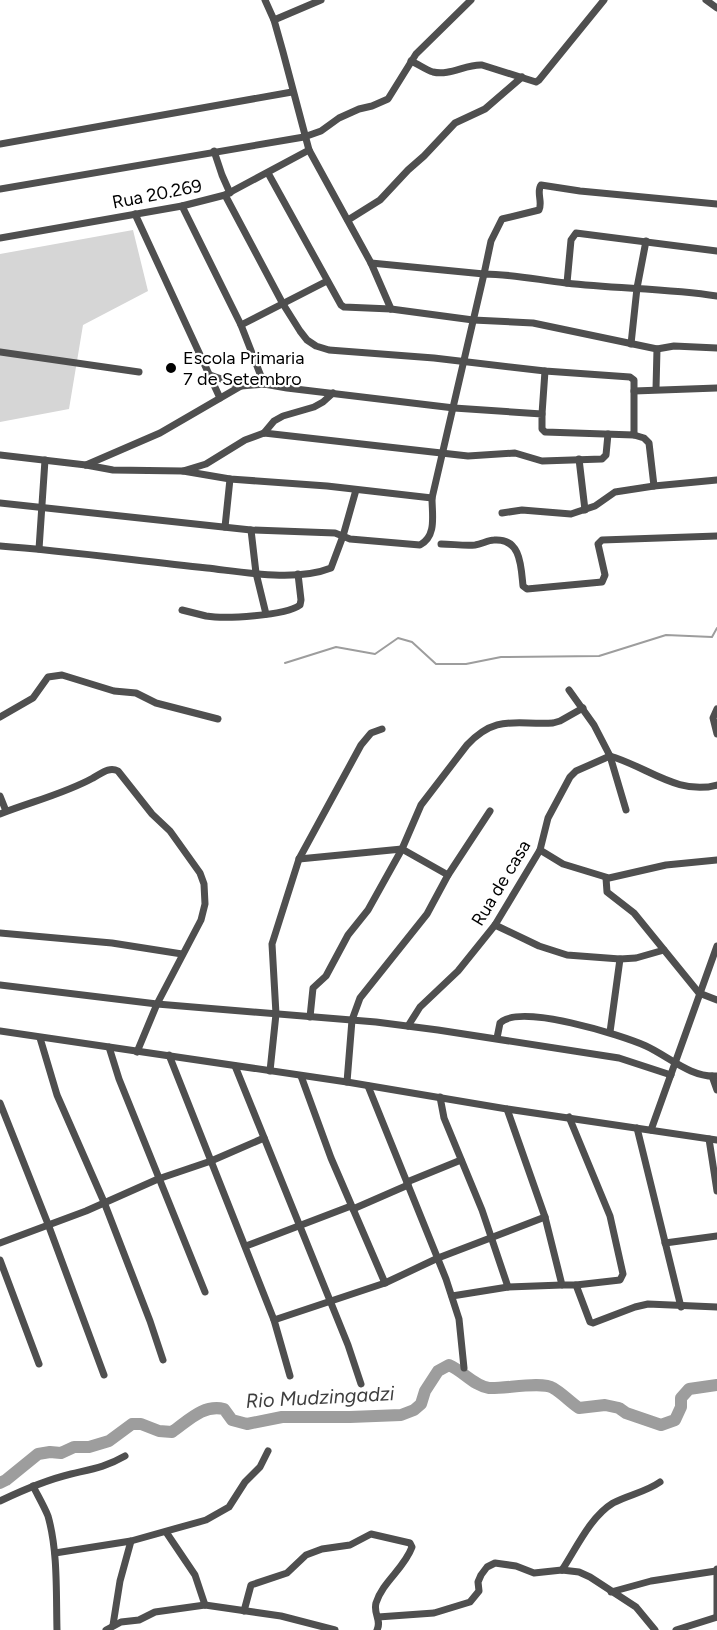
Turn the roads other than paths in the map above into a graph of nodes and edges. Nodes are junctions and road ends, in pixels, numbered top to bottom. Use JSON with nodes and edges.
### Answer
{"nodes":[{"id":1,"x":265,"y":0,"type":"edge"},
{"id":2,"x":321,"y":0,"type":"edge"},
{"id":3,"x":471,"y":0,"type":"edge"},
{"id":4,"x":604,"y":0,"type":"edge"},
{"id":5,"x":706,"y":0,"type":"edge"},
{"id":6,"x":717,"y":8,"type":"edge"},
{"id":7,"x":274,"y":20,"type":"junction"},
{"id":8,"x":411,"y":61,"type":"junction"},
{"id":9,"x":522,"y":77,"type":"junction"},
{"id":10,"x":292,"y":92,"type":"junction"},
{"id":11,"x":304,"y":137,"type":"junction"},
{"id":12,"x":0,"y":144,"type":"edge"},
{"id":13,"x":309,"y":150,"type":"junction"},
{"id":14,"x":214,"y":151,"type":"junction"},
{"id":15,"x":268,"y":173,"type":"junction"},
{"id":16,"x":0,"y":189,"type":"edge"},
{"id":17,"x":228,"y":194,"type":"junction"},
{"id":18,"x":717,"y":204,"type":"edge"},
{"id":19,"x":182,"y":206,"type":"junction"},
{"id":20,"x":135,"y":214,"type":"junction"},
{"id":21,"x":348,"y":220,"type":"junction"},
{"id":22,"x":0,"y":238,"type":"edge"},
{"id":23,"x":646,"y":241,"type":"junction"},
{"id":24,"x":717,"y":250,"type":"edge"},
{"id":25,"x":371,"y":263,"type":"junction"},
{"id":26,"x":484,"y":274,"type":"junction"},
{"id":27,"x":327,"y":281,"type":"junction"},
{"id":28,"x":567,"y":283,"type":"junction"},
{"id":29,"x":637,"y":288,"type":"junction"},
{"id":30,"x":717,"y":296,"type":"edge"},
{"id":31,"x":283,"y":304,"type":"junction"},
{"id":32,"x":391,"y":309,"type":"junction"},
{"id":33,"x":472,"y":320,"type":"junction"},
{"id":34,"x":241,"y":325,"type":"junction"},
{"id":35,"x":631,"y":344,"type":"junction"},
{"id":36,"x":717,"y":348,"type":"edge"},
{"id":37,"x":657,"y":349,"type":"junction"},
{"id":38,"x":0,"y":352,"type":"edge"},
{"id":39,"x":462,"y":363,"type":"junction"},
{"id":40,"x":545,"y":371,"type":"junction"},
{"id":41,"x":139,"y":372,"type":"dead end"},
{"id":42,"x":210,"y":375,"type":"junction"},
{"id":43,"x":264,"y":384,"type":"junction"},
{"id":44,"x":241,"y":386,"type":"junction"},
{"id":45,"x":717,"y":388,"type":"edge"},
{"id":46,"x":656,"y":389,"type":"junction"},
{"id":47,"x":634,"y":391,"type":"junction"},
{"id":48,"x":333,"y":393,"type":"junction"},
{"id":49,"x":220,"y":398,"type":"junction"},
{"id":50,"x":454,"y":408,"type":"junction"},
{"id":51,"x":542,"y":414,"type":"junction"},
{"id":52,"x":264,"y":433,"type":"junction"},
{"id":53,"x":608,"y":434,"type":"junction"},
{"id":54,"x":634,"y":435,"type":"junction"},
{"id":55,"x":443,"y":453,"type":"junction"},
{"id":56,"x":0,"y":455,"type":"edge"},
{"id":57,"x":579,"y":459,"type":"junction"},
{"id":58,"x":45,"y":460,"type":"junction"},
{"id":59,"x":86,"y":465,"type":"junction"},
{"id":60,"x":183,"y":471,"type":"junction"},
{"id":61,"x":230,"y":479,"type":"junction"},
{"id":62,"x":717,"y":480,"type":"edge"},
{"id":63,"x":654,"y":486,"type":"junction"},
{"id":64,"x":356,"y":490,"type":"junction"},
{"id":65,"x":432,"y":498,"type":"junction"},
{"id":66,"x":0,"y":503,"type":"edge"},
{"id":67,"x":43,"y":507,"type":"junction"},
{"id":68,"x":585,"y":510,"type":"junction"},
{"id":69,"x":502,"y":513,"type":"dead end"},
{"id":70,"x":225,"y":527,"type":"junction"},
{"id":71,"x":251,"y":530,"type":"junction"},
{"id":72,"x":343,"y":536,"type":"junction"},
{"id":73,"x":717,"y":536,"type":"edge"},
{"id":74,"x":441,"y":543,"type":"dead end"},
{"id":75,"x":0,"y":546,"type":"edge"},
{"id":76,"x":39,"y":549,"type":"junction"},
{"id":77,"x":256,"y":573,"type":"junction"},
{"id":78,"x":298,"y":574,"type":"junction"},
{"id":79,"x":182,"y":610,"type":"dead end"},
{"id":80,"x":266,"y":614,"type":"junction"},
{"id":81,"x":569,"y":690,"type":"dead end"},
{"id":82,"x":583,"y":708,"type":"junction"},
{"id":83,"x":717,"y":708,"type":"edge"},
{"id":84,"x":0,"y":717,"type":"edge"},
{"id":85,"x":218,"y":718,"type":"dead end"},
{"id":86,"x":382,"y":729,"type":"dead end"},
{"id":87,"x":717,"y":734,"type":"edge"},
{"id":88,"x":610,"y":756,"type":"junction"},
{"id":89,"x":717,"y":785,"type":"edge"},
{"id":90,"x":0,"y":796,"type":"edge"},
{"id":91,"x":626,"y":810,"type":"dead end"},
{"id":92,"x":490,"y":811,"type":"dead end"},
{"id":93,"x":3,"y":812,"type":"edge"},
{"id":94,"x":402,"y":849,"type":"junction"},
{"id":95,"x":540,"y":850,"type":"junction"},
{"id":96,"x":299,"y":859,"type":"junction"},
{"id":97,"x":717,"y":860,"type":"edge"},
{"id":98,"x":448,"y":875,"type":"junction"},
{"id":99,"x":606,"y":878,"type":"junction"},
{"id":100,"x":495,"y":925,"type":"junction"},
{"id":101,"x":0,"y":933,"type":"edge"},
{"id":102,"x":717,"y":946,"type":"edge"},
{"id":103,"x":664,"y":950,"type":"junction"},
{"id":104,"x":182,"y":954,"type":"junction"},
{"id":105,"x":620,"y":959,"type":"junction"},
{"id":106,"x":0,"y":985,"type":"edge"},
{"id":107,"x":699,"y":993,"type":"junction"},
{"id":108,"x":717,"y":1000,"type":"edge"},
{"id":109,"x":157,"y":1004,"type":"junction"},
{"id":110,"x":276,"y":1014,"type":"junction"},
{"id":111,"x":310,"y":1017,"type":"junction"},
{"id":112,"x":351,"y":1020,"type":"junction"},
{"id":113,"x":408,"y":1026,"type":"junction"},
{"id":114,"x":0,"y":1031,"type":"edge"},
{"id":115,"x":610,"y":1032,"type":"junction"},
{"id":116,"x":40,"y":1038,"type":"junction"},
{"id":117,"x":497,"y":1038,"type":"junction"},
{"id":118,"x":109,"y":1047,"type":"junction"},
{"id":119,"x":137,"y":1052,"type":"junction"},
{"id":120,"x":169,"y":1055,"type":"junction"},
{"id":121,"x":675,"y":1062,"type":"junction"},
{"id":122,"x":235,"y":1066,"type":"junction"},
{"id":123,"x":270,"y":1071,"type":"junction"},
{"id":124,"x":671,"y":1075,"type":"junction"},
{"id":125,"x":301,"y":1076,"type":"junction"},
{"id":126,"x":714,"y":1076,"type":"edge"},
{"id":127,"x":346,"y":1082,"type":"junction"},
{"id":128,"x":368,"y":1086,"type":"junction"},
{"id":129,"x":717,"y":1090,"type":"edge"},
{"id":130,"x":440,"y":1097,"type":"junction"},
{"id":131,"x":0,"y":1103,"type":"edge"},
{"id":132,"x":507,"y":1109,"type":"junction"},
{"id":133,"x":569,"y":1117,"type":"junction"},
{"id":134,"x":637,"y":1128,"type":"junction"},
{"id":135,"x":651,"y":1130,"type":"junction"},
{"id":136,"x":264,"y":1138,"type":"junction"},
{"id":137,"x":713,"y":1139,"type":"edge"},
{"id":138,"x":461,"y":1160,"type":"junction"},
{"id":139,"x":211,"y":1161,"type":"junction"},
{"id":140,"x":158,"y":1179,"type":"junction"},
{"id":141,"x":407,"y":1184,"type":"junction"},
{"id":142,"x":717,"y":1191,"type":"edge"},
{"id":143,"x":104,"y":1202,"type":"junction"},
{"id":144,"x":352,"y":1208,"type":"junction"},
{"id":145,"x":545,"y":1216,"type":"junction"},
{"id":146,"x":48,"y":1224,"type":"junction"},
{"id":147,"x":300,"y":1226,"type":"junction"},
{"id":148,"x":717,"y":1236,"type":"edge"},
{"id":149,"x":491,"y":1237,"type":"junction"},
{"id":150,"x":0,"y":1243,"type":"edge"},
{"id":151,"x":665,"y":1243,"type":"junction"},
{"id":152,"x":246,"y":1246,"type":"junction"},
{"id":153,"x":438,"y":1258,"type":"junction"},
{"id":154,"x":0,"y":1260,"type":"edge"},
{"id":155,"x":385,"y":1283,"type":"junction"},
{"id":156,"x":562,"y":1285,"type":"junction"},
{"id":157,"x":576,"y":1285,"type":"junction"},
{"id":158,"x":508,"y":1287,"type":"junction"},
{"id":159,"x":205,"y":1292,"type":"dead end"},
{"id":160,"x":452,"y":1296,"type":"junction"},
{"id":161,"x":330,"y":1301,"type":"junction"},
{"id":162,"x":681,"y":1307,"type":"junction"},
{"id":163,"x":717,"y":1307,"type":"edge"},
{"id":164,"x":274,"y":1320,"type":"junction"},
{"id":165,"x":163,"y":1360,"type":"dead end"},
{"id":166,"x":39,"y":1364,"type":"dead end"},
{"id":167,"x":464,"y":1368,"type":"dead end"},
{"id":168,"x":104,"y":1375,"type":"dead end"},
{"id":169,"x":290,"y":1376,"type":"dead end"},
{"id":170,"x":361,"y":1384,"type":"dead end"},
{"id":171,"x":268,"y":1451,"type":"dead end"},
{"id":172,"x":125,"y":1456,"type":"dead end"},
{"id":173,"x":660,"y":1482,"type":"dead end"},
{"id":174,"x":33,"y":1486,"type":"junction"},
{"id":175,"x":0,"y":1501,"type":"edge"},
{"id":176,"x":166,"y":1532,"type":"junction"},
{"id":177,"x":131,"y":1541,"type":"junction"},
{"id":178,"x":55,"y":1552,"type":"junction"},
{"id":179,"x":717,"y":1569,"type":"edge"},
{"id":180,"x":562,"y":1570,"type":"junction"},
{"id":181,"x":611,"y":1592,"type":"junction"},
{"id":182,"x":205,"y":1605,"type":"junction"},
{"id":183,"x":244,"y":1611,"type":"junction"},
{"id":184,"x":378,"y":1617,"type":"junction"},
{"id":185,"x":717,"y":1617,"type":"edge"},
{"id":186,"x":113,"y":1625,"type":"junction"},
{"id":187,"x":57,"y":1630,"type":"edge"},
{"id":188,"x":105,"y":1630,"type":"edge"},
{"id":189,"x":335,"y":1630,"type":"edge"},
{"id":190,"x":377,"y":1630,"type":"edge"},
{"id":191,"x":655,"y":1630,"type":"edge"},
{"id":192,"x":676,"y":1630,"type":"edge"}],
"edges":[{"from":1,"to":7,"type":"street"},
{"from":2,"to":7,"type":"street"},
{"from":3,"to":8,"type":"street"},
{"from":4,"to":9,"type":"street"},
{"from":5,"to":6,"type":"street"},
{"from":7,"to":10,"type":"street"},
{"from":8,"to":9,"type":"street"},
{"from":8,"to":11,"type":"street"},
{"from":9,"to":21,"type":"street"},
{"from":10,"to":11,"type":"street"},
{"from":10,"to":12,"type":"street"},
{"from":11,"to":13,"type":"street"},
{"from":11,"to":14,"type":"street"},
{"from":13,"to":15,"type":"street","name":"Rua 20.269"},
{"from":13,"to":21,"type":"street"},
{"from":14,"to":16,"type":"street"},
{"from":14,"to":17,"type":"street"},
{"from":15,"to":17,"type":"street","name":"Rua 20.269"},
{"from":15,"to":27,"type":"street"},
{"from":17,"to":19,"type":"street","name":"Rua 20.269"},
{"from":17,"to":31,"type":"street"},
{"from":18,"to":26,"type":"street"},
{"from":19,"to":20,"type":"street","name":"Rua 20.269"},
{"from":19,"to":34,"type":"street"},
{"from":20,"to":22,"type":"street","name":"Rua 20.269"},
{"from":20,"to":42,"type":"street"},
{"from":21,"to":25,"type":"street"},
{"from":23,"to":24,"type":"street"},
{"from":23,"to":28,"type":"street"},
{"from":23,"to":29,"type":"street"},
{"from":25,"to":26,"type":"street"},
{"from":25,"to":32,"type":"street"},
{"from":26,"to":28,"type":"street"},
{"from":26,"to":33,"type":"street"},
{"from":27,"to":31,"type":"street"},
{"from":27,"to":32,"type":"street"},
{"from":28,"to":29,"type":"street"},
{"from":29,"to":30,"type":"street"},
{"from":29,"to":35,"type":"street"},
{"from":31,"to":34,"type":"street"},
{"from":31,"to":39,"type":"street"},
{"from":32,"to":33,"type":"street"},
{"from":33,"to":35,"type":"street"},
{"from":33,"to":39,"type":"street"},
{"from":34,"to":43,"type":"street"},
{"from":35,"to":37,"type":"street"},
{"from":36,"to":37,"type":"street"},
{"from":37,"to":46,"type":"street"},
{"from":38,"to":41,"type":"street"},
{"from":39,"to":40,"type":"street"},
{"from":39,"to":50,"type":"street"},
{"from":40,"to":47,"type":"street"},
{"from":40,"to":51,"type":"street"},
{"from":42,"to":44,"type":"street"},
{"from":42,"to":49,"type":"street"},
{"from":43,"to":44,"type":"street"},
{"from":43,"to":48,"type":"street"},
{"from":44,"to":49,"type":"street"},
{"from":45,"to":46,"type":"street"},
{"from":46,"to":47,"type":"street"},
{"from":47,"to":54,"type":"street"},
{"from":48,"to":50,"type":"street"},
{"from":48,"to":52,"type":"street"},
{"from":49,"to":59,"type":"street"},
{"from":50,"to":51,"type":"street"},
{"from":50,"to":55,"type":"street"},
{"from":51,"to":53,"type":"street"},
{"from":52,"to":55,"type":"street"},
{"from":52,"to":60,"type":"street"},
{"from":53,"to":54,"type":"street"},
{"from":53,"to":57,"type":"street"},
{"from":54,"to":63,"type":"street"},
{"from":55,"to":57,"type":"street"},
{"from":55,"to":65,"type":"street"},
{"from":56,"to":58,"type":"street"},
{"from":57,"to":68,"type":"street"},
{"from":58,"to":59,"type":"street"},
{"from":58,"to":67,"type":"street"},
{"from":59,"to":60,"type":"street"},
{"from":60,"to":61,"type":"street"},
{"from":61,"to":64,"type":"street"},
{"from":61,"to":70,"type":"street"},
{"from":62,"to":63,"type":"street"},
{"from":63,"to":68,"type":"street"},
{"from":64,"to":65,"type":"street"},
{"from":64,"to":72,"type":"street"},
{"from":65,"to":72,"type":"street"},
{"from":66,"to":67,"type":"street"},
{"from":67,"to":70,"type":"street"},
{"from":67,"to":76,"type":"street"},
{"from":68,"to":69,"type":"street"},
{"from":70,"to":71,"type":"street"},
{"from":71,"to":72,"type":"street"},
{"from":71,"to":77,"type":"street"},
{"from":72,"to":78,"type":"street"},
{"from":73,"to":74,"type":"street"},
{"from":75,"to":76,"type":"street"},
{"from":76,"to":77,"type":"street"},
{"from":77,"to":78,"type":"street"},
{"from":77,"to":80,"type":"street"},
{"from":78,"to":80,"type":"street"},
{"from":79,"to":80,"type":"street"},
{"from":81,"to":82,"type":"street"},
{"from":82,"to":88,"type":"street"},
{"from":82,"to":94,"type":"street"},
{"from":83,"to":87,"type":"street"},
{"from":84,"to":85,"type":"street"},
{"from":86,"to":96,"type":"street"},
{"from":88,"to":89,"type":"street"},
{"from":88,"to":91,"type":"street"},
{"from":88,"to":95,"type":"street","name":"Rua de casa"},
{"from":90,"to":93,"type":"street"},
{"from":92,"to":98,"type":"street"},
{"from":93,"to":104,"type":"street"},
{"from":94,"to":96,"type":"street"},
{"from":94,"to":98,"type":"street"},
{"from":94,"to":111,"type":"street"},
{"from":95,"to":99,"type":"street"},
{"from":95,"to":100,"type":"street","name":"Rua de casa"},
{"from":96,"to":110,"type":"street"},
{"from":97,"to":99,"type":"street"},
{"from":98,"to":112,"type":"street"},
{"from":99,"to":103,"type":"street"},
{"from":100,"to":105,"type":"street"},
{"from":100,"to":113,"type":"street","name":"Rua de casa"},
{"from":101,"to":104,"type":"street"},
{"from":102,"to":107,"type":"street"},
{"from":103,"to":105,"type":"street"},
{"from":103,"to":107,"type":"street"},
{"from":104,"to":109,"type":"street"},
{"from":105,"to":115,"type":"street"},
{"from":106,"to":109,"type":"street"},
{"from":107,"to":108,"type":"street"},
{"from":107,"to":121,"type":"street"},
{"from":109,"to":110,"type":"street"},
{"from":109,"to":119,"type":"street"},
{"from":110,"to":111,"type":"street"},
{"from":110,"to":123,"type":"street"},
{"from":111,"to":112,"type":"street"},
{"from":112,"to":113,"type":"street"},
{"from":112,"to":127,"type":"street"},
{"from":113,"to":117,"type":"street"},
{"from":114,"to":116,"type":"street"},
{"from":115,"to":117,"type":"street"},
{"from":115,"to":121,"type":"street"},
{"from":116,"to":118,"type":"street"},
{"from":116,"to":143,"type":"street"},
{"from":117,"to":124,"type":"street"},
{"from":118,"to":119,"type":"street"},
{"from":118,"to":140,"type":"street"},
{"from":119,"to":120,"type":"street"},
{"from":120,"to":122,"type":"street"},
{"from":120,"to":139,"type":"street"},
{"from":121,"to":124,"type":"street"},
{"from":121,"to":126,"type":"street"},
{"from":122,"to":123,"type":"street"},
{"from":122,"to":136,"type":"street"},
{"from":123,"to":125,"type":"street"},
{"from":124,"to":135,"type":"street"},
{"from":125,"to":127,"type":"street"},
{"from":125,"to":144,"type":"street"},
{"from":126,"to":129,"type":"street"},
{"from":127,"to":128,"type":"street"},
{"from":128,"to":130,"type":"street"},
{"from":128,"to":141,"type":"street"},
{"from":130,"to":132,"type":"street"},
{"from":130,"to":138,"type":"street"},
{"from":131,"to":146,"type":"street"},
{"from":132,"to":133,"type":"street"},
{"from":132,"to":145,"type":"street"},
{"from":133,"to":134,"type":"street"},
{"from":133,"to":157,"type":"street"},
{"from":134,"to":135,"type":"street"},
{"from":134,"to":151,"type":"street"},
{"from":135,"to":137,"type":"street"},
{"from":136,"to":139,"type":"street"},
{"from":136,"to":147,"type":"street"},
{"from":137,"to":142,"type":"street"},
{"from":138,"to":141,"type":"street"},
{"from":138,"to":149,"type":"street"},
{"from":139,"to":140,"type":"street"},
{"from":139,"to":152,"type":"street"},
{"from":140,"to":143,"type":"street"},
{"from":140,"to":159,"type":"street"},
{"from":141,"to":144,"type":"street"},
{"from":141,"to":153,"type":"street"},
{"from":143,"to":146,"type":"street"},
{"from":143,"to":165,"type":"street"},
{"from":144,"to":147,"type":"street"},
{"from":144,"to":155,"type":"street"},
{"from":145,"to":149,"type":"street"},
{"from":145,"to":156,"type":"street"},
{"from":146,"to":150,"type":"street"},
{"from":146,"to":168,"type":"street"},
{"from":147,"to":152,"type":"street"},
{"from":147,"to":161,"type":"street"},
{"from":148,"to":151,"type":"street"},
{"from":149,"to":153,"type":"street"},
{"from":149,"to":158,"type":"street"},
{"from":151,"to":162,"type":"street"},
{"from":152,"to":164,"type":"street"},
{"from":153,"to":155,"type":"street"},
{"from":153,"to":160,"type":"street"},
{"from":154,"to":166,"type":"street"},
{"from":155,"to":161,"type":"street"},
{"from":156,"to":157,"type":"street"},
{"from":156,"to":158,"type":"street"},
{"from":157,"to":162,"type":"street"},
{"from":158,"to":160,"type":"street"},
{"from":160,"to":167,"type":"street"},
{"from":161,"to":164,"type":"street"},
{"from":161,"to":170,"type":"street"},
{"from":162,"to":163,"type":"street"},
{"from":164,"to":169,"type":"street"},
{"from":171,"to":176,"type":"street"},
{"from":172,"to":174,"type":"street"},
{"from":173,"to":180,"type":"street"},
{"from":174,"to":175,"type":"street"},
{"from":174,"to":178,"type":"street"},
{"from":176,"to":177,"type":"street"},
{"from":176,"to":182,"type":"street"},
{"from":177,"to":178,"type":"street"},
{"from":177,"to":186,"type":"street"},
{"from":178,"to":187,"type":"street"},
{"from":179,"to":181,"type":"street"},
{"from":179,"to":185,"type":"street"},
{"from":180,"to":181,"type":"street"},
{"from":180,"to":184,"type":"street"},
{"from":181,"to":191,"type":"street"},
{"from":182,"to":183,"type":"street"},
{"from":182,"to":186,"type":"street"},
{"from":183,"to":184,"type":"street"},
{"from":183,"to":189,"type":"street"},
{"from":184,"to":190,"type":"street"},
{"from":185,"to":192,"type":"street"},
{"from":186,"to":188,"type":"street"}]}
